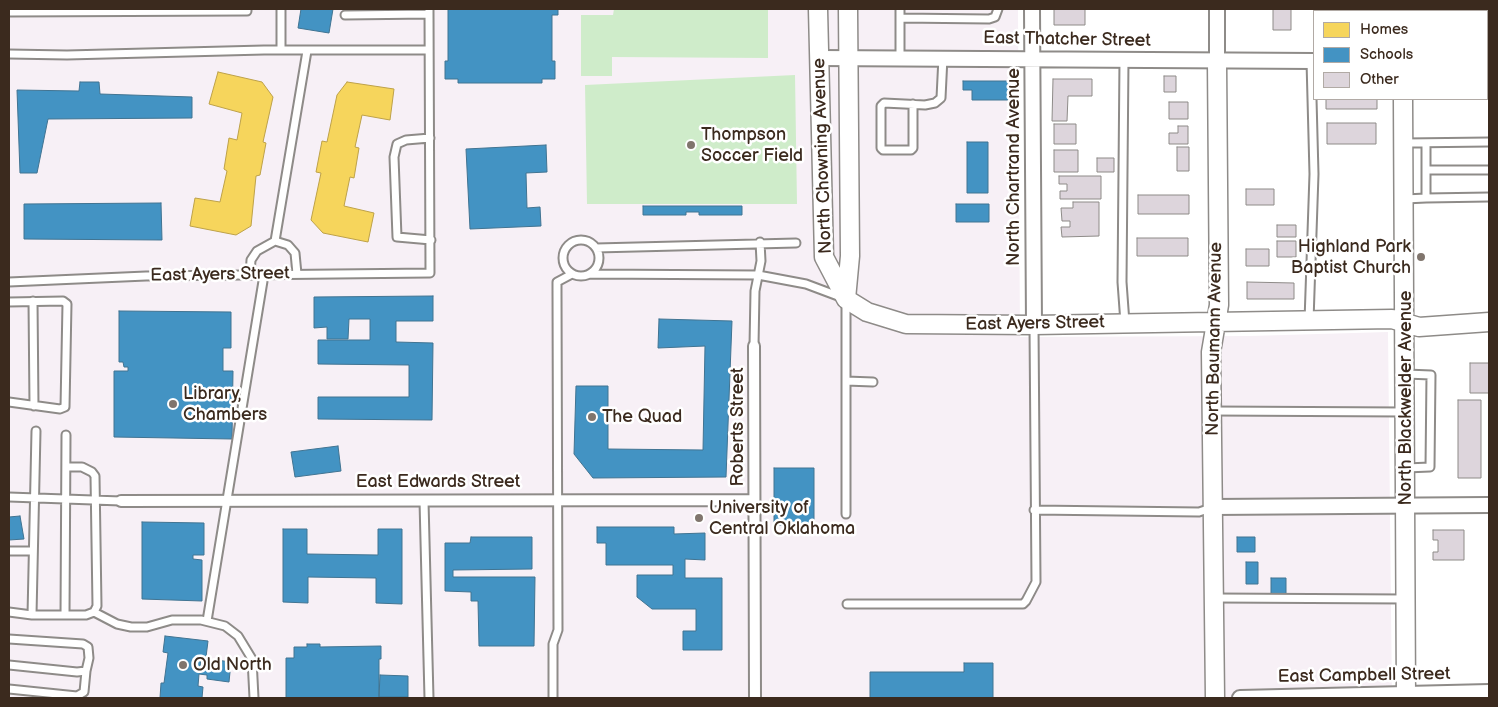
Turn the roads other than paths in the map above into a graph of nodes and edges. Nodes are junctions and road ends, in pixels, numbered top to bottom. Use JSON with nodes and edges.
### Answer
{"nodes":[{"id":1,"x":247,"y":9,"type":"edge"},
{"id":2,"x":281,"y":9,"type":"edge"},
{"id":3,"x":818,"y":9,"type":"edge"},
{"id":4,"x":848,"y":9,"type":"edge"},
{"id":5,"x":900,"y":9,"type":"edge"},
{"id":6,"x":998,"y":9,"type":"edge"},
{"id":7,"x":1032,"y":9,"type":"edge"},
{"id":8,"x":1217,"y":9,"type":"edge"},
{"id":9,"x":1437,"y":9,"type":"edge"},
{"id":10,"x":1475,"y":9,"type":"edge"},
{"id":11,"x":9,"y":10,"type":"edge"},
{"id":12,"x":429,"y":11,"type":"edge"},
{"id":13,"x":346,"y":15,"type":"dead end"},
{"id":14,"x":9,"y":16,"type":"edge"},
{"id":15,"x":900,"y":18,"type":"junction"},
{"id":16,"x":281,"y":50,"type":"junction"},
{"id":17,"x":429,"y":50,"type":"junction"},
{"id":18,"x":307,"y":51,"type":"junction"},
{"id":19,"x":9,"y":54,"type":"edge"},
{"id":20,"x":847,"y":56,"type":"junction"},
{"id":21,"x":900,"y":57,"type":"junction"},
{"id":22,"x":943,"y":57,"type":"junction"},
{"id":23,"x":819,"y":58,"type":"junction"},
{"id":24,"x":1032,"y":58,"type":"junction"},
{"id":25,"x":1124,"y":60,"type":"junction"},
{"id":26,"x":1313,"y":61,"type":"edge"},
{"id":27,"x":1217,"y":62,"type":"junction"},
{"id":28,"x":1313,"y":100,"type":"edge"},
{"id":29,"x":1403,"y":100,"type":"edge"},
{"id":30,"x":914,"y":104,"type":"junction"},
{"id":31,"x":430,"y":138,"type":"junction"},
{"id":32,"x":1489,"y":142,"type":"edge"},
{"id":33,"x":1426,"y":143,"type":"junction"},
{"id":34,"x":1404,"y":144,"type":"junction"},
{"id":35,"x":1426,"y":170,"type":"junction"},
{"id":36,"x":1489,"y":170,"type":"edge"},
{"id":37,"x":1489,"y":197,"type":"edge"},
{"id":38,"x":1426,"y":198,"type":"junction"},
{"id":39,"x":1405,"y":199,"type":"junction"},
{"id":40,"x":431,"y":240,"type":"junction"},
{"id":41,"x":275,"y":241,"type":"junction"},
{"id":42,"x":760,"y":242,"type":"junction"},
{"id":43,"x":796,"y":243,"type":"dead end"},
{"id":44,"x":596,"y":248,"type":"junction"},
{"id":45,"x":297,"y":274,"type":"junction"},
{"id":46,"x":572,"y":274,"type":"junction"},
{"id":47,"x":590,"y":274,"type":"junction"},
{"id":48,"x":250,"y":275,"type":"junction"},
{"id":49,"x":264,"y":275,"type":"junction"},
{"id":50,"x":758,"y":275,"type":"junction"},
{"id":51,"x":9,"y":282,"type":"edge"},
{"id":52,"x":846,"y":299,"type":"junction"},
{"id":53,"x":33,"y":301,"type":"junction"},
{"id":54,"x":9,"y":302,"type":"edge"},
{"id":55,"x":1218,"y":320,"type":"junction"},
{"id":56,"x":1310,"y":321,"type":"junction"},
{"id":57,"x":1405,"y":322,"type":"junction"},
{"id":58,"x":1489,"y":322,"type":"edge"},
{"id":59,"x":1125,"y":323,"type":"junction"},
{"id":60,"x":1034,"y":325,"type":"junction"},
{"id":61,"x":754,"y":346,"type":"joint"},
{"id":62,"x":1406,"y":374,"type":"junction"},
{"id":63,"x":846,"y":381,"type":"junction"},
{"id":64,"x":873,"y":382,"type":"dead end"},
{"id":65,"x":9,"y":402,"type":"edge"},
{"id":66,"x":34,"y":406,"type":"junction"},
{"id":67,"x":1212,"y":411,"type":"junction"},
{"id":68,"x":1406,"y":412,"type":"junction"},
{"id":69,"x":36,"y":431,"type":"dead end"},
{"id":70,"x":66,"y":435,"type":"dead end"},
{"id":71,"x":66,"y":467,"type":"junction"},
{"id":72,"x":1406,"y":468,"type":"junction"},
{"id":73,"x":9,"y":496,"type":"edge"},
{"id":74,"x":34,"y":497,"type":"junction"},
{"id":75,"x":65,"y":498,"type":"junction"},
{"id":76,"x":95,"y":499,"type":"junction"},
{"id":77,"x":424,"y":500,"type":"junction"},
{"id":78,"x":557,"y":500,"type":"junction"},
{"id":79,"x":754,"y":500,"type":"junction"},
{"id":80,"x":121,"y":501,"type":"joint"},
{"id":81,"x":226,"y":501,"type":"junction"},
{"id":82,"x":1406,"y":505,"type":"junction"},
{"id":83,"x":1489,"y":505,"type":"edge"},
{"id":84,"x":1214,"y":507,"type":"junction"},
{"id":85,"x":1034,"y":510,"type":"junction"},
{"id":86,"x":846,"y":514,"type":"dead end"},
{"id":87,"x":9,"y":551,"type":"edge"},
{"id":88,"x":33,"y":551,"type":"junction"},
{"id":89,"x":1214,"y":598,"type":"junction"},
{"id":90,"x":1406,"y":599,"type":"junction"},
{"id":91,"x":847,"y":604,"type":"dead end"},
{"id":92,"x":9,"y":612,"type":"edge"},
{"id":93,"x":94,"y":612,"type":"junction"},
{"id":94,"x":32,"y":615,"type":"junction"},
{"id":95,"x":65,"y":615,"type":"junction"},
{"id":96,"x":207,"y":621,"type":"junction"},
{"id":97,"x":9,"y":638,"type":"edge"},
{"id":98,"x":9,"y":665,"type":"edge"},
{"id":99,"x":86,"y":671,"type":"junction"},
{"id":100,"x":9,"y":688,"type":"edge"},
{"id":101,"x":1489,"y":692,"type":"edge"},
{"id":102,"x":1406,"y":695,"type":"edge"},
{"id":103,"x":254,"y":698,"type":"edge"},
{"id":104,"x":429,"y":698,"type":"edge"},
{"id":105,"x":553,"y":698,"type":"edge"},
{"id":106,"x":754,"y":698,"type":"edge"},
{"id":107,"x":1215,"y":698,"type":"edge"},
{"id":108,"x":1240,"y":698,"type":"edge"}],
"edges":[{"from":1,"to":11,"type":"lane"},
{"from":2,"to":16,"type":"lane"},
{"from":3,"to":23,"type":"street","name":"North Chowning Avenue"},
{"from":4,"to":20,"type":"street","name":"North Chowning Avenue"},
{"from":5,"to":15,"type":"lane"},
{"from":6,"to":15,"type":"lane"},
{"from":7,"to":24,"type":"street","name":"North Chartrand Avenue"},
{"from":8,"to":27,"type":"street","name":"North Baumann Avenue"},
{"from":9,"to":10,"type":"lane"},
{"from":11,"to":14,"type":"lane"},
{"from":12,"to":13,"type":"lane"},
{"from":12,"to":17,"type":"lane"},
{"from":15,"to":21,"type":"lane"},
{"from":16,"to":18,"type":"lane"},
{"from":16,"to":19,"type":"lane"},
{"from":17,"to":18,"type":"lane"},
{"from":17,"to":31,"type":"lane"},
{"from":18,"to":41,"type":"lane"},
{"from":20,"to":21,"type":"street","name":"East Thatcher Street"},
{"from":20,"to":23,"type":"street","name":"East Thatcher Street"},
{"from":20,"to":52,"type":"street","name":"North Chowning Avenue"},
{"from":21,"to":22,"type":"street","name":"East Thatcher Street"},
{"from":22,"to":24,"type":"street","name":"East Thatcher Street"},
{"from":22,"to":30,"type":"lane"},
{"from":23,"to":52,"type":"street","name":"North Chowning Avenue"},
{"from":24,"to":25,"type":"street","name":"East Thatcher Street"},
{"from":24,"to":60,"type":"street","name":"North Chartrand Avenue"},
{"from":25,"to":27,"type":"street","name":"East Thatcher Street"},
{"from":25,"to":59,"type":"lane"},
{"from":26,"to":27,"type":"street","name":"East Thatcher Street"},
{"from":27,"to":55,"type":"street","name":"North Baumann Avenue"},
{"from":28,"to":56,"type":"lane"},
{"from":29,"to":34,"type":"street","name":"North Blackwelder Avenue"},
{"from":30,"to":30,"type":"lane"},
{"from":31,"to":40,"type":"lane"},
{"from":31,"to":40,"type":"lane"},
{"from":32,"to":33,"type":"lane"},
{"from":33,"to":34,"type":"lane"},
{"from":33,"to":35,"type":"lane"},
{"from":34,"to":39,"type":"street","name":"North Blackwelder Avenue"},
{"from":35,"to":36,"type":"lane"},
{"from":35,"to":38,"type":"lane"},
{"from":37,"to":38,"type":"lane"},
{"from":38,"to":39,"type":"lane"},
{"from":39,"to":57,"type":"street","name":"North Blackwelder Avenue"},
{"from":40,"to":45,"type":"lane","name":"East Ayers Street"},
{"from":41,"to":45,"type":"lane"},
{"from":41,"to":48,"type":"lane"},
{"from":42,"to":43,"type":"lane"},
{"from":42,"to":44,"type":"lane"},
{"from":42,"to":50,"type":"lane","name":"Roberts Street"},
{"from":44,"to":46,"type":"lane"},
{"from":44,"to":47,"type":"lane"},
{"from":45,"to":49,"type":"lane","name":"East Ayers Street"},
{"from":46,"to":47,"type":"lane"},
{"from":46,"to":78,"type":"lane"},
{"from":47,"to":50,"type":"lane","name":"East Ayers Street"},
{"from":48,"to":49,"type":"lane","name":"East Ayers Street"},
{"from":48,"to":51,"type":"lane","name":"East Ayers Street"},
{"from":49,"to":81,"type":"lane"},
{"from":50,"to":52,"type":"lane","name":"East Ayers Street"},
{"from":50,"to":61,"type":"lane","name":"Roberts Street"},
{"from":52,"to":60,"type":"street","name":"East Ayers Street"},
{"from":52,"to":63,"type":"lane","name":"North Chowning Avenue"},
{"from":53,"to":54,"type":"lane"},
{"from":53,"to":66,"type":"lane"},
{"from":53,"to":66,"type":"lane"},
{"from":55,"to":56,"type":"street","name":"East Ayers Street"},
{"from":55,"to":59,"type":"street","name":"East Ayers Street"},
{"from":55,"to":67,"type":"street","name":"North Baumann Avenue"},
{"from":56,"to":57,"type":"street","name":"East Ayers Street"},
{"from":57,"to":58,"type":"street","name":"East Ayers Street"},
{"from":57,"to":62,"type":"street","name":"North Blackwelder Avenue"},
{"from":59,"to":60,"type":"street","name":"East Ayers Street"},
{"from":60,"to":85,"type":"lane"},
{"from":61,"to":79,"type":"street","name":"Roberts Street"},
{"from":62,"to":68,"type":"street","name":"North Blackwelder Avenue"},
{"from":62,"to":72,"type":"lane"},
{"from":63,"to":64,"type":"lane"},
{"from":63,"to":86,"type":"lane","name":"North Chowning Avenue"},
{"from":65,"to":66,"type":"lane"},
{"from":67,"to":68,"type":"lane"},
{"from":67,"to":84,"type":"street","name":"North Baumann Avenue"},
{"from":68,"to":72,"type":"street","name":"North Blackwelder Avenue"},
{"from":69,"to":74,"type":"lane"},
{"from":70,"to":71,"type":"lane"},
{"from":71,"to":75,"type":"lane"},
{"from":71,"to":76,"type":"lane"},
{"from":72,"to":82,"type":"street","name":"North Blackwelder Avenue"},
{"from":73,"to":74,"type":"lane"},
{"from":74,"to":75,"type":"lane"},
{"from":74,"to":88,"type":"lane"},
{"from":75,"to":76,"type":"lane"},
{"from":75,"to":95,"type":"lane"},
{"from":76,"to":80,"type":"lane"},
{"from":76,"to":93,"type":"lane"},
{"from":77,"to":78,"type":"street","name":"East Edwards Street"},
{"from":77,"to":81,"type":"street","name":"East Edwards Street"},
{"from":77,"to":104,"type":"lane"},
{"from":78,"to":79,"type":"street","name":"East Edwards Street"},
{"from":78,"to":105,"type":"lane"},
{"from":79,"to":106,"type":"street","name":"Roberts Street"},
{"from":80,"to":81,"type":"street","name":"East Edwards Street"},
{"from":81,"to":96,"type":"lane"},
{"from":82,"to":83,"type":"street"},
{"from":82,"to":84,"type":"street"},
{"from":82,"to":90,"type":"street","name":"North Blackwelder Avenue"},
{"from":84,"to":85,"type":"lane"},
{"from":84,"to":89,"type":"street","name":"North Baumann Avenue"},
{"from":85,"to":91,"type":"lane"},
{"from":87,"to":88,"type":"lane"},
{"from":88,"to":94,"type":"lane"},
{"from":89,"to":90,"type":"lane"},
{"from":89,"to":107,"type":"street","name":"North Baumann Avenue"},
{"from":90,"to":102,"type":"street","name":"North Blackwelder Avenue"},
{"from":92,"to":94,"type":"lane"},
{"from":93,"to":95,"type":"lane"},
{"from":93,"to":96,"type":"lane"},
{"from":94,"to":95,"type":"lane"},
{"from":96,"to":103,"type":"lane"},
{"from":97,"to":99,"type":"lane"},
{"from":98,"to":99,"type":"lane"},
{"from":99,"to":100,"type":"lane"},
{"from":101,"to":102,"type":"street","name":"East Campbell Street"},
{"from":102,"to":108,"type":"street","name":"East Campbell Street"}]}
